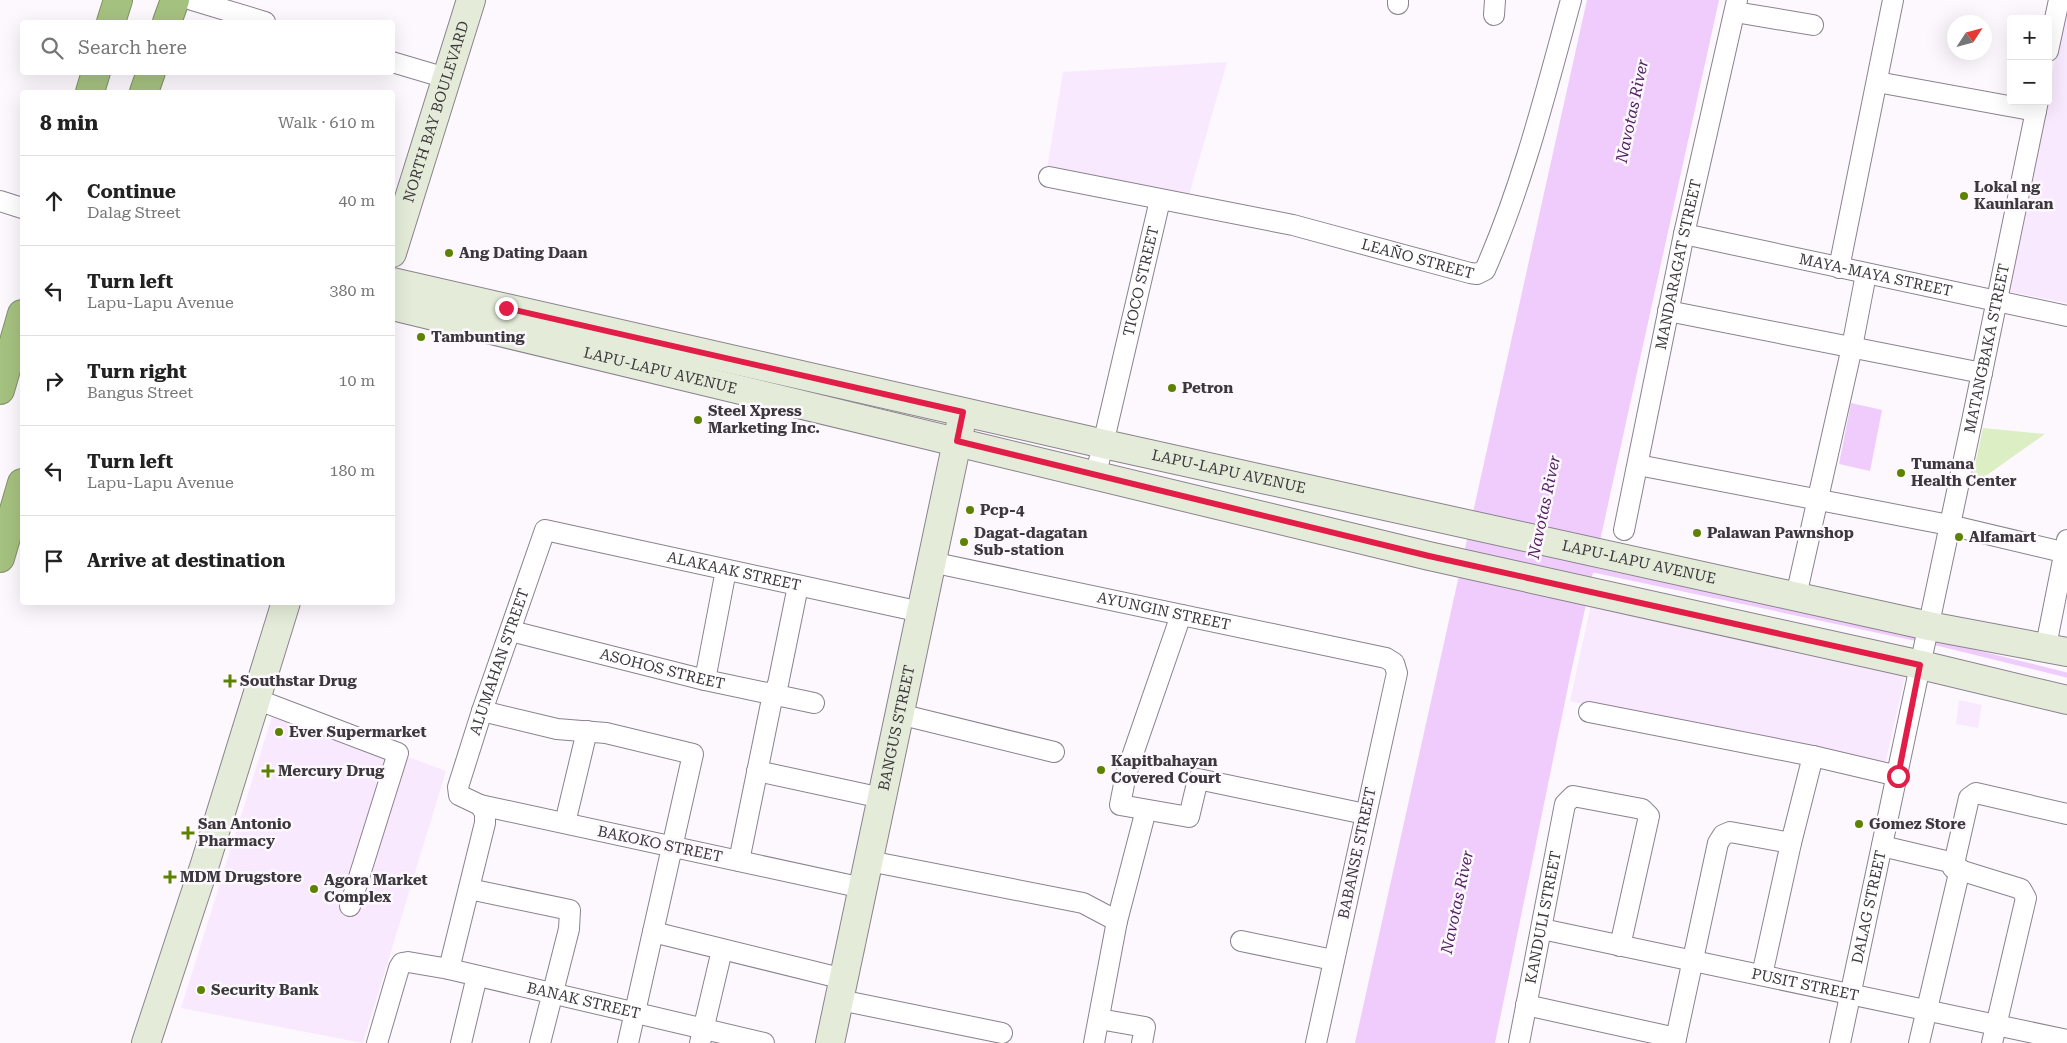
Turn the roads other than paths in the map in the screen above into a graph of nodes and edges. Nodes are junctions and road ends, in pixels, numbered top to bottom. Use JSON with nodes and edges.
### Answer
{"nodes":[{"id":1,"x":118,"y":0,"type":"edge"},
{"id":2,"x":174,"y":0,"type":"edge"},
{"id":3,"x":192,"y":0,"type":"edge"},
{"id":4,"x":470,"y":0,"type":"edge"},
{"id":5,"x":1571,"y":0,"type":"edge"},
{"id":6,"x":1893,"y":0,"type":"edge"},
{"id":7,"x":2058,"y":2,"type":"edge"},
{"id":8,"x":1736,"y":6,"type":"edge"},
{"id":9,"x":112,"y":20,"type":"edge"},
{"id":10,"x":168,"y":20,"type":"edge"},
{"id":11,"x":258,"y":20,"type":"edge"},
{"id":12,"x":1814,"y":25,"type":"dead end"},
{"id":13,"x":2052,"y":31,"type":"edge"},
{"id":14,"x":395,"y":63,"type":"edge"},
{"id":15,"x":95,"y":75,"type":"edge"},
{"id":16,"x":150,"y":75,"type":"edge"},
{"id":17,"x":446,"y":78,"type":"junction"},
{"id":18,"x":1877,"y":82,"type":"junction"},
{"id":19,"x":91,"y":90,"type":"edge"},
{"id":20,"x":145,"y":90,"type":"edge"},
{"id":21,"x":2037,"y":106,"type":"edge"},
{"id":22,"x":1049,"y":177,"type":"dead end"},
{"id":23,"x":1160,"y":200,"type":"junction"},
{"id":24,"x":1684,"y":234,"type":"junction"},
{"id":25,"x":395,"y":243,"type":"edge"},
{"id":26,"x":1840,"y":268,"type":"junction"},
{"id":27,"x":1866,"y":274,"type":"junction"},
{"id":28,"x":395,"y":283,"type":"edge"},
{"id":29,"x":1997,"y":301,"type":"junction"},
{"id":30,"x":395,"y":307,"type":"edge"},
{"id":31,"x":1668,"y":311,"type":"junction"},
{"id":32,"x":2067,"y":316,"type":"edge"},
{"id":33,"x":20,"y":321,"type":"edge"},
{"id":34,"x":1852,"y":347,"type":"junction"},
{"id":35,"x":1982,"y":373,"type":"junction"},
{"id":36,"x":0,"y":390,"type":"edge"},
{"id":37,"x":963,"y":412,"type":"junction"},
{"id":38,"x":957,"y":441,"type":"junction"},
{"id":39,"x":1104,"y":444,"type":"junction"},
{"id":40,"x":1638,"y":465,"type":"junction"},
{"id":41,"x":1096,"y":474,"type":"junction"},
{"id":42,"x":20,"y":493,"type":"edge"},
{"id":43,"x":1818,"y":501,"type":"junction"},
{"id":44,"x":1949,"y":525,"type":"junction"},
{"id":45,"x":545,"y":530,"type":"joint"},
{"id":46,"x":1624,"y":530,"type":"dead end"},
{"id":47,"x":2066,"y":549,"type":"edge"},
{"id":48,"x":0,"y":558,"type":"edge"},
{"id":49,"x":931,"y":562,"type":"junction"},
{"id":50,"x":726,"y":570,"type":"junction"},
{"id":51,"x":798,"y":586,"type":"junction"},
{"id":52,"x":1796,"y":596,"type":"junction"},
{"id":53,"x":285,"y":605,"type":"edge"},
{"id":54,"x":921,"y":612,"type":"junction"},
{"id":55,"x":1181,"y":616,"type":"junction"},
{"id":56,"x":1929,"y":626,"type":"junction"},
{"id":57,"x":511,"y":631,"type":"junction"},
{"id":58,"x":2056,"y":649,"type":"edge"},
{"id":59,"x":1394,"y":663,"type":"joint"},
{"id":60,"x":1920,"y":665,"type":"junction"},
{"id":61,"x":706,"y":680,"type":"junction"},
{"id":62,"x":773,"y":694,"type":"junction"},
{"id":63,"x":256,"y":698,"type":"junction"},
{"id":64,"x":2067,"y":700,"type":"edge"},
{"id":65,"x":814,"y":703,"type":"dead end"},
{"id":66,"x":482,"y":711,"type":"junction"},
{"id":67,"x":1589,"y":712,"type":"dead end"},
{"id":68,"x":899,"y":714,"type":"junction"},
{"id":69,"x":587,"y":731,"type":"junction"},
{"id":70,"x":1054,"y":752,"type":"dead end"},
{"id":71,"x":1813,"y":756,"type":"junction"},
{"id":72,"x":757,"y":770,"type":"junction"},
{"id":73,"x":1898,"y":776,"type":"junction"},
{"id":74,"x":459,"y":796,"type":"joint"},
{"id":75,"x":882,"y":798,"type":"junction"},
{"id":76,"x":480,"y":804,"type":"junction"},
{"id":77,"x":1146,"y":810,"type":"junction"},
{"id":78,"x":1365,"y":814,"type":"junction"},
{"id":79,"x":2067,"y":814,"type":"edge"},
{"id":80,"x":565,"y":823,"type":"junction"},
{"id":81,"x":1790,"y":843,"type":"junction"},
{"id":82,"x":672,"y":846,"type":"junction"},
{"id":83,"x":1882,"y":846,"type":"junction"},
{"id":84,"x":739,"y":861,"type":"junction"},
{"id":85,"x":868,"y":861,"type":"junction"},
{"id":86,"x":1957,"y":866,"type":"junction"},
{"id":87,"x":863,"y":888,"type":"junction"},
{"id":88,"x":469,"y":889,"type":"junction"},
{"id":89,"x":350,"y":906,"type":"dead end"},
{"id":90,"x":1117,"y":922,"type":"junction"},
{"id":91,"x":1542,"y":929,"type":"junction"},
{"id":92,"x":653,"y":932,"type":"junction"},
{"id":93,"x":1241,"y":941,"type":"dead end"},
{"id":94,"x":1620,"y":946,"type":"junction"},
{"id":95,"x":722,"y":950,"type":"junction"},
{"id":96,"x":1333,"y":960,"type":"junction"},
{"id":97,"x":1694,"y":961,"type":"junction"},
{"id":98,"x":450,"y":969,"type":"junction"},
{"id":99,"x":477,"y":976,"type":"junction"},
{"id":100,"x":1762,"y":976,"type":"junction"},
{"id":101,"x":842,"y":989,"type":"junction"},
{"id":102,"x":552,"y":994,"type":"junction"},
{"id":103,"x":1849,"y":994,"type":"junction"},
{"id":104,"x":1526,"y":1005,"type":"junction"},
{"id":105,"x":1926,"y":1010,"type":"junction"},
{"id":106,"x":635,"y":1012,"type":"junction"},
{"id":107,"x":1099,"y":1019,"type":"junction"},
{"id":108,"x":1002,"y":1033,"type":"dead end"},
{"id":109,"x":1994,"y":1034,"type":"edge"},
{"id":110,"x":702,"y":1035,"type":"edge"},
{"id":111,"x":2067,"y":1040,"type":"edge"},
{"id":112,"x":1676,"y":1041,"type":"edge"},
{"id":113,"x":146,"y":1043,"type":"edge"},
{"id":114,"x":377,"y":1043,"type":"edge"},
{"id":115,"x":460,"y":1043,"type":"edge"},
{"id":116,"x":540,"y":1043,"type":"edge"},
{"id":117,"x":628,"y":1043,"type":"edge"},
{"id":118,"x":764,"y":1043,"type":"edge"},
{"id":119,"x":830,"y":1043,"type":"edge"},
{"id":120,"x":1094,"y":1043,"type":"edge"},
{"id":121,"x":1142,"y":1043,"type":"edge"},
{"id":122,"x":1316,"y":1043,"type":"edge"},
{"id":123,"x":1518,"y":1043,"type":"edge"},
{"id":124,"x":1840,"y":1043,"type":"edge"},
{"id":125,"x":1919,"y":1043,"type":"edge"}],
"edges":[{"from":1,"to":9,"type":"highway"},
{"from":2,"to":10,"type":"highway"},
{"from":3,"to":11,"type":"street"},
{"from":4,"to":17,"type":"main road","name":"NORTH BAY BOULEVARD"},
{"from":5,"to":23,"type":"street","name":"LEAÑO STREET"},
{"from":6,"to":18,"type":"street"},
{"from":7,"to":13,"type":"street"},
{"from":8,"to":12,"type":"street"},
{"from":8,"to":24,"type":"street","name":"MANDARAGAT STREET"},
{"from":14,"to":17,"type":"street"},
{"from":15,"to":19,"type":"highway"},
{"from":16,"to":20,"type":"highway"},
{"from":17,"to":25,"type":"main road","name":"NORTH BAY BOULEVARD"},
{"from":18,"to":21,"type":"street"},
{"from":18,"to":26,"type":"street"},
{"from":21,"to":29,"type":"street","name":"MATANGBAKA STREET"},
{"from":22,"to":23,"type":"street"},
{"from":23,"to":39,"type":"street","name":"TIOCO STREET"},
{"from":24,"to":26,"type":"street","name":"MAYA-MAYA STREET"},
{"from":24,"to":31,"type":"street","name":"MANDARAGAT STREET"},
{"from":26,"to":27,"type":"street","name":"MAYA-MAYA STREET"},
{"from":27,"to":29,"type":"street","name":"MAYA-MAYA STREET"},
{"from":27,"to":34,"type":"street"},
{"from":28,"to":37,"type":"main road","name":"LAPU-LAPU AVENUE"},
{"from":29,"to":32,"type":"street","name":"MAYA-MAYA STREET"},
{"from":29,"to":35,"type":"street","name":"MATANGBAKA STREET"},
{"from":30,"to":38,"type":"main road","name":"LAPU-LAPU AVENUE"},
{"from":31,"to":34,"type":"street"},
{"from":31,"to":40,"type":"street","name":"MANDARAGAT STREET"},
{"from":33,"to":36,"type":"highway"},
{"from":34,"to":35,"type":"street"},
{"from":34,"to":43,"type":"street"},
{"from":35,"to":44,"type":"street","name":"MATANGBAKA STREET"},
{"from":37,"to":38,"type":"main road","name":"BANGUS STREET"},
{"from":37,"to":39,"type":"main road","name":"LAPU-LAPU AVENUE"},
{"from":38,"to":41,"type":"main road","name":"LAPU-LAPU AVENUE"},
{"from":38,"to":49,"type":"main road","name":"BANGUS STREET"},
{"from":39,"to":41,"type":"street","name":"TIOCO STREET"},
{"from":39,"to":52,"type":"main road","name":"LAPU-LAPU AVENUE"},
{"from":40,"to":43,"type":"street"},
{"from":40,"to":46,"type":"street","name":"MANDARAGAT STREET"},
{"from":41,"to":60,"type":"main road","name":"LAPU-LAPU AVENUE"},
{"from":42,"to":48,"type":"highway"},
{"from":43,"to":44,"type":"street"},
{"from":43,"to":52,"type":"street"},
{"from":44,"to":47,"type":"street"},
{"from":44,"to":56,"type":"street","name":"MATANGBAKA STREET"},
{"from":45,"to":50,"type":"street","name":"ALAKAAK STREET"},
{"from":45,"to":57,"type":"street","name":"ALUMAHAN STREET"},
{"from":47,"to":58,"type":"street"},
{"from":49,"to":54,"type":"main road","name":"BANGUS STREET"},
{"from":49,"to":55,"type":"street","name":"AYUNGIN STREET"},
{"from":50,"to":51,"type":"street","name":"ALAKAAK STREET"},
{"from":50,"to":61,"type":"street"},
{"from":51,"to":54,"type":"street","name":"ALAKAAK STREET"},
{"from":51,"to":62,"type":"street"},
{"from":52,"to":56,"type":"main road","name":"LAPU-LAPU AVENUE"},
{"from":53,"to":63,"type":"main road"},
{"from":54,"to":68,"type":"main road","name":"BANGUS STREET"},
{"from":55,"to":59,"type":"street","name":"AYUNGIN STREET"},
{"from":55,"to":77,"type":"street"},
{"from":56,"to":58,"type":"main road","name":"LAPU-LAPU AVENUE"},
{"from":56,"to":60,"type":"street","name":"DALAG STREET"},
{"from":57,"to":61,"type":"street","name":"ASOHOS STREET"},
{"from":57,"to":66,"type":"street","name":"ALUMAHAN STREET"},
{"from":59,"to":78,"type":"street","name":"BABANSE STREET"},
{"from":60,"to":64,"type":"main road","name":"LAPU-LAPU AVENUE"},
{"from":60,"to":73,"type":"street","name":"DALAG STREET"},
{"from":61,"to":62,"type":"street","name":"ASOHOS STREET"},
{"from":62,"to":65,"type":"street","name":"ASOHOS STREET"},
{"from":62,"to":72,"type":"street"},
{"from":63,"to":89,"type":"street"},
{"from":63,"to":113,"type":"main road"},
{"from":66,"to":69,"type":"street"},
{"from":66,"to":74,"type":"street","name":"ALUMAHAN STREET"},
{"from":67,"to":71,"type":"street"},
{"from":68,"to":70,"type":"street"},
{"from":68,"to":75,"type":"main road","name":"BANGUS STREET"},
{"from":69,"to":80,"type":"street"},
{"from":69,"to":82,"type":"street"},
{"from":71,"to":73,"type":"street"},
{"from":71,"to":81,"type":"street"},
{"from":72,"to":75,"type":"street"},
{"from":72,"to":84,"type":"street"},
{"from":73,"to":83,"type":"street","name":"DALAG STREET"},
{"from":74,"to":76,"type":"street","name":"BAKOKO STREET"},
{"from":75,"to":85,"type":"main road","name":"BANGUS STREET"},
{"from":76,"to":80,"type":"street","name":"BAKOKO STREET"},
{"from":76,"to":88,"type":"street"},
{"from":77,"to":78,"type":"street"},
{"from":77,"to":90,"type":"street"},
{"from":78,"to":96,"type":"street","name":"BABANSE STREET"},
{"from":79,"to":86,"type":"street"},
{"from":80,"to":82,"type":"street","name":"BAKOKO STREET"},
{"from":81,"to":97,"type":"street"},
{"from":81,"to":100,"type":"street"},
{"from":82,"to":84,"type":"street","name":"BAKOKO STREET"},
{"from":82,"to":92,"type":"street"},
{"from":83,"to":86,"type":"street"},
{"from":83,"to":103,"type":"street","name":"DALAG STREET"},
{"from":84,"to":87,"type":"street","name":"BAKOKO STREET"},
{"from":85,"to":87,"type":"main road","name":"BANGUS STREET"},
{"from":85,"to":90,"type":"street"},
{"from":86,"to":105,"type":"street"},
{"from":86,"to":109,"type":"street"},
{"from":87,"to":101,"type":"main road","name":"BANGUS STREET"},
{"from":88,"to":98,"type":"street"},
{"from":88,"to":102,"type":"street"},
{"from":90,"to":107,"type":"street"},
{"from":91,"to":94,"type":"street","name":"PUSIT STREET"},
{"from":91,"to":94,"type":"street","name":"KANDULI STREET"},
{"from":91,"to":104,"type":"street","name":"KANDULI STREET"},
{"from":92,"to":95,"type":"street"},
{"from":92,"to":106,"type":"street"},
{"from":93,"to":96,"type":"street"},
{"from":94,"to":97,"type":"street","name":"PUSIT STREET"},
{"from":95,"to":101,"type":"street"},
{"from":95,"to":110,"type":"street"},
{"from":96,"to":122,"type":"street","name":"BABANSE STREET"},
{"from":97,"to":100,"type":"street","name":"PUSIT STREET"},
{"from":97,"to":112,"type":"street"},
{"from":98,"to":99,"type":"street","name":"BANAK STREET"},
{"from":98,"to":114,"type":"street","name":"BANAK STREET"},
{"from":99,"to":102,"type":"street","name":"BANAK STREET"},
{"from":99,"to":115,"type":"street"},
{"from":100,"to":103,"type":"street","name":"PUSIT STREET"},
{"from":101,"to":108,"type":"street"},
{"from":101,"to":119,"type":"main road","name":"BANGUS STREET"},
{"from":102,"to":106,"type":"street","name":"BANAK STREET"},
{"from":102,"to":116,"type":"street"},
{"from":103,"to":105,"type":"street","name":"PUSIT STREET"},
{"from":103,"to":124,"type":"street","name":"DALAG STREET"},
{"from":104,"to":112,"type":"street"},
{"from":104,"to":123,"type":"street","name":"KANDULI STREET"},
{"from":105,"to":109,"type":"street","name":"PUSIT STREET"},
{"from":105,"to":125,"type":"street"},
{"from":106,"to":110,"type":"street","name":"BANAK STREET"},
{"from":106,"to":117,"type":"street"},
{"from":107,"to":120,"type":"street"},
{"from":107,"to":121,"type":"street"},
{"from":109,"to":111,"type":"street","name":"PUSIT STREET"},
{"from":110,"to":118,"type":"street","name":"BANAK STREET"}]}
